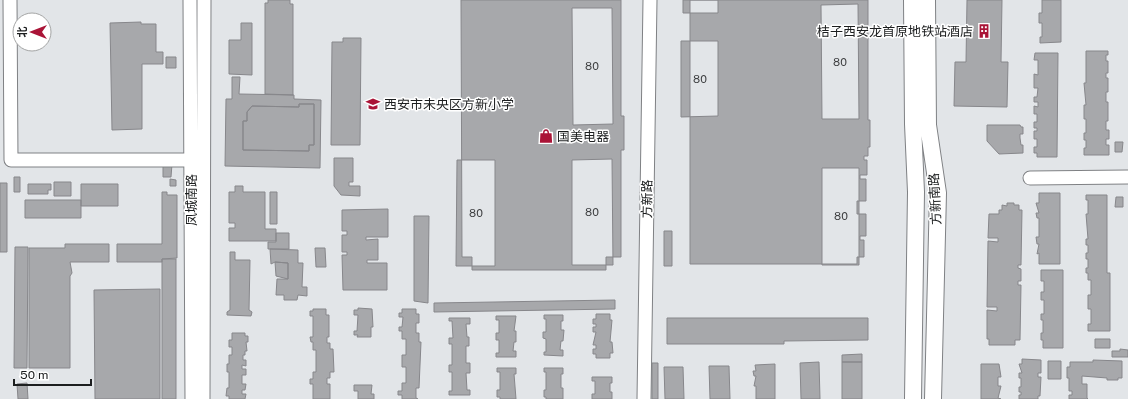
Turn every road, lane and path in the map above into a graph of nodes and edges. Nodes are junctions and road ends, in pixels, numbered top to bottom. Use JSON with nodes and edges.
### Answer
{"nodes":[{"id":1,"x":10,"y":0,"type":"edge"},
{"id":2,"x":190,"y":0,"type":"edge"},
{"id":3,"x":204,"y":0,"type":"edge"},
{"id":4,"x":650,"y":0,"type":"edge"},
{"id":5,"x":912,"y":0,"type":"edge"},
{"id":6,"x":927,"y":0,"type":"edge"},
{"id":7,"x":191,"y":160,"type":"junction"},
{"id":8,"x":1128,"y":177,"type":"edge"},
{"id":9,"x":1030,"y":178,"type":"dead end"},
{"id":10,"x":192,"y":399,"type":"edge"},
{"id":11,"x":203,"y":399,"type":"edge"},
{"id":12,"x":644,"y":399,"type":"edge"},
{"id":13,"x":913,"y":399,"type":"edge"},
{"id":14,"x":933,"y":399,"type":"edge"}],
"edges":[{"from":1,"to":7,"type":"street"},
{"from":2,"to":7,"type":"street","name":"凤城南路"},
{"from":3,"to":11,"type":"street","name":"凤城南路"},
{"from":4,"to":12,"type":"street","name":"方新路"},
{"from":5,"to":13,"type":"main road","name":"方新南路"},
{"from":6,"to":14,"type":"main road","name":"方新南路"},
{"from":7,"to":10,"type":"street","name":"凤城南路"},
{"from":8,"to":9,"type":"street"}]}
